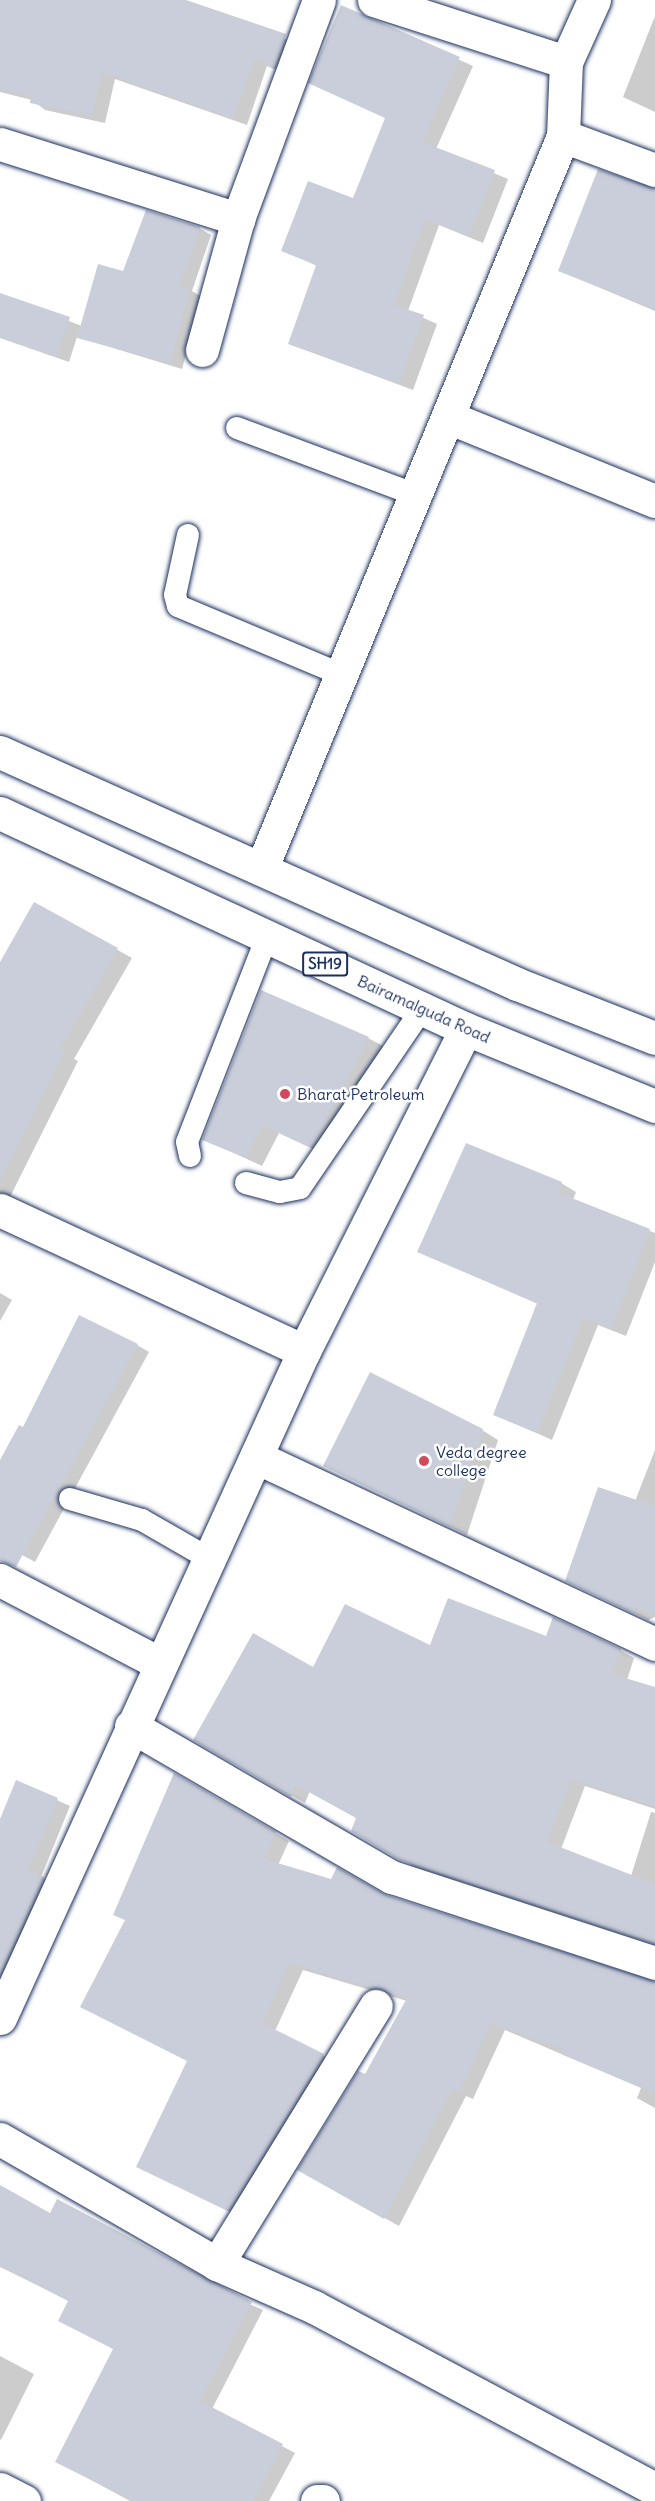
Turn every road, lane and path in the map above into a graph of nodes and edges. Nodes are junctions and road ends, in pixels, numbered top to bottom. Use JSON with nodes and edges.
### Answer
{"nodes":[{"id":1,"x":319,"y":0,"type":"edge"},
{"id":2,"x":374,"y":0,"type":"edge"},
{"id":3,"x":594,"y":0,"type":"edge"},
{"id":4,"x":566,"y":62,"type":"junction"},
{"id":5,"x":563,"y":136,"type":"junction"},
{"id":6,"x":0,"y":144,"type":"edge"},
{"id":7,"x":655,"y":170,"type":"edge"},
{"id":8,"x":238,"y":219,"type":"junction"},
{"id":9,"x":202,"y":350,"type":"dead end"},
{"id":10,"x":448,"y":417,"type":"junction"},
{"id":11,"x":237,"y":428,"type":"dead end"},
{"id":12,"x":416,"y":495,"type":"junction"},
{"id":13,"x":655,"y":501,"type":"edge"},
{"id":14,"x":188,"y":535,"type":"dead end"},
{"id":15,"x":342,"y":675,"type":"junction"},
{"id":16,"x":0,"y":752,"type":"edge"},
{"id":17,"x":0,"y":813,"type":"edge"},
{"id":18,"x":262,"y":867,"type":"junction"},
{"id":19,"x":267,"y":937,"type":"junction"},
{"id":20,"x":422,"y":1009,"type":"junction"},
{"id":21,"x":466,"y":1029,"type":"junction"},
{"id":22,"x":655,"y":1038,"type":"edge"},
{"id":23,"x":655,"y":1106,"type":"edge"},
{"id":24,"x":190,"y":1156,"type":"dead end"},
{"id":25,"x":246,"y":1183,"type":"dead end"},
{"id":26,"x":0,"y":1210,"type":"edge"},
{"id":27,"x":304,"y":1351,"type":"junction"},
{"id":28,"x":256,"y":1458,"type":"junction"},
{"id":29,"x":69,"y":1499,"type":"dead end"},
{"id":30,"x":208,"y":1558,"type":"junction"},
{"id":31,"x":0,"y":1580,"type":"edge"},
{"id":32,"x":655,"y":1644,"type":"edge"},
{"id":33,"x":159,"y":1664,"type":"junction"},
{"id":34,"x":131,"y":1726,"type":"junction"},
{"id":35,"x":655,"y":1963,"type":"edge"},
{"id":36,"x":376,"y":2006,"type":"dead end"},
{"id":37,"x":0,"y":2018,"type":"edge"},
{"id":38,"x":0,"y":2139,"type":"edge"},
{"id":39,"x":217,"y":2264,"type":"junction"},
{"id":40,"x":0,"y":2488,"type":"edge"},
{"id":41,"x":655,"y":2488,"type":"edge"},
{"id":42,"x":24,"y":2501,"type":"edge"},
{"id":43,"x":317,"y":2501,"type":"edge"},
{"id":44,"x":323,"y":2501,"type":"edge"}],
"edges":[{"from":1,"to":8,"type":"street"},
{"from":2,"to":4,"type":"street"},
{"from":3,"to":4,"type":"street"},
{"from":4,"to":5,"type":"street"},
{"from":5,"to":7,"type":"street"},
{"from":5,"to":10,"type":"street"},
{"from":6,"to":8,"type":"street"},
{"from":8,"to":9,"type":"street"},
{"from":10,"to":12,"type":"street"},
{"from":10,"to":13,"type":"street"},
{"from":11,"to":12,"type":"lane"},
{"from":12,"to":15,"type":"street"},
{"from":14,"to":15,"type":"lane"},
{"from":15,"to":18,"type":"street"},
{"from":16,"to":18,"type":"street"},
{"from":17,"to":19,"type":"street","name":"Bairamalguda Road","number":"SH19"},
{"from":18,"to":22,"type":"street"},
{"from":19,"to":20,"type":"street","name":"Bairamalguda Road","number":"SH19"},
{"from":19,"to":24,"type":"lane"},
{"from":20,"to":21,"type":"street","name":"Bairamalguda Road","number":"SH19"},
{"from":20,"to":25,"type":"lane"},
{"from":21,"to":23,"type":"street","name":"Bairamalguda Road","number":"SH19"},
{"from":21,"to":27,"type":"street"},
{"from":26,"to":27,"type":"street"},
{"from":27,"to":28,"type":"street"},
{"from":28,"to":30,"type":"street"},
{"from":28,"to":32,"type":"street"},
{"from":29,"to":30,"type":"lane"},
{"from":30,"to":33,"type":"street"},
{"from":31,"to":33,"type":"street"},
{"from":33,"to":34,"type":"street"},
{"from":34,"to":35,"type":"street"},
{"from":34,"to":37,"type":"street"},
{"from":36,"to":39,"type":"street"},
{"from":38,"to":39,"type":"street"},
{"from":39,"to":41,"type":"street"},
{"from":40,"to":42,"type":"street"},
{"from":43,"to":44,"type":"street"}]}
